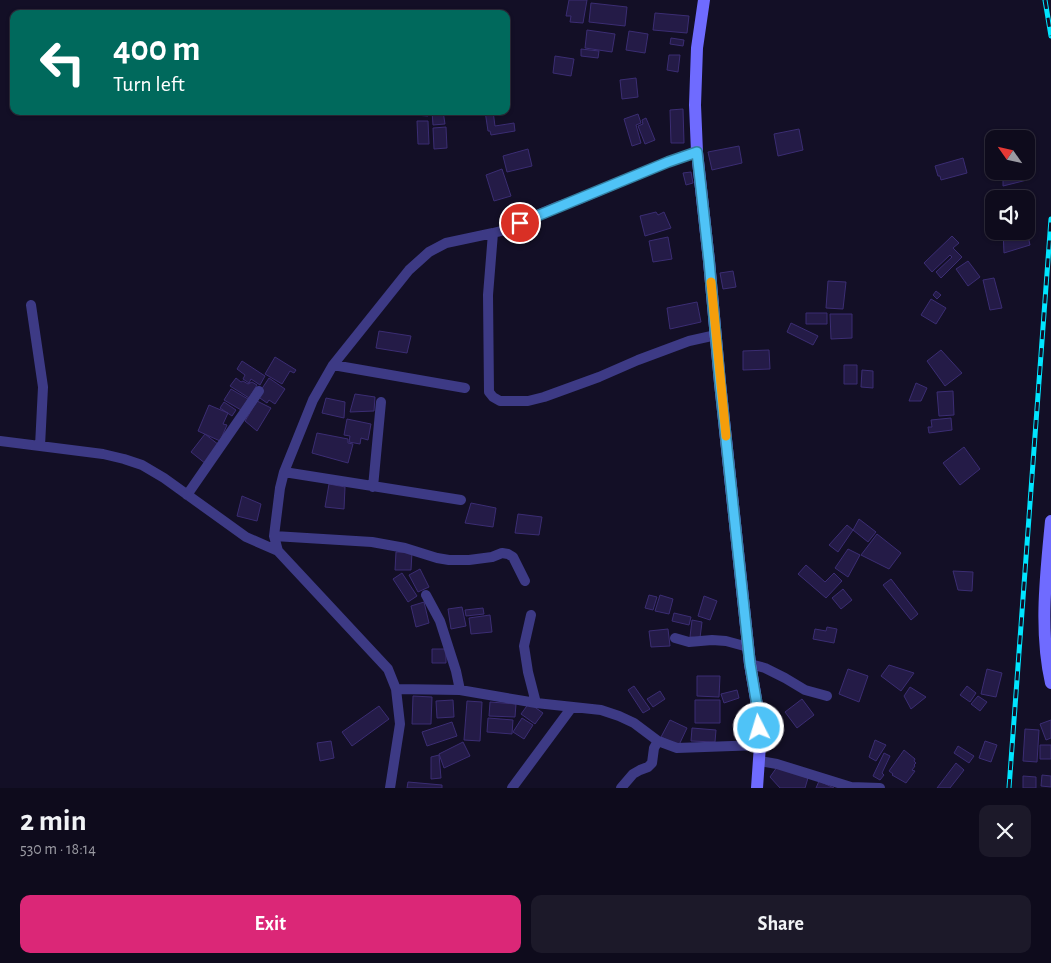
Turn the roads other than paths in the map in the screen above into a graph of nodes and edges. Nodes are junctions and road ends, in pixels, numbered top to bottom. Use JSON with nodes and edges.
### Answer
{"nodes":[{"id":1,"x":704,"y":0,"type":"edge"},
{"id":2,"x":697,"y":152,"type":"junction"},
{"id":3,"x":493,"y":234,"type":"junction"},
{"id":4,"x":31,"y":304,"type":"dead end"},
{"id":5,"x":716,"y":335,"type":"junction"},
{"id":6,"x":333,"y":365,"type":"junction"},
{"id":7,"x":465,"y":388,"type":"dead end"},
{"id":8,"x":259,"y":392,"type":"dead end"},
{"id":9,"x":381,"y":402,"type":"dead end"},
{"id":10,"x":0,"y":441,"type":"edge"},
{"id":11,"x":40,"y":446,"type":"junction"},
{"id":12,"x":284,"y":472,"type":"junction"},
{"id":13,"x":373,"y":487,"type":"junction"},
{"id":14,"x":188,"y":494,"type":"junction"},
{"id":15,"x":461,"y":500,"type":"dead end"},
{"id":16,"x":1051,"y":520,"type":"edge"},
{"id":17,"x":274,"y":536,"type":"junction"},
{"id":18,"x":278,"y":551,"type":"junction"},
{"id":19,"x":525,"y":581,"type":"dead end"},
{"id":20,"x":426,"y":595,"type":"dead end"},
{"id":21,"x":531,"y":615,"type":"dead end"},
{"id":22,"x":675,"y":638,"type":"dead end"},
{"id":23,"x":748,"y":647,"type":"junction"},
{"id":24,"x":750,"y":664,"type":"junction"},
{"id":25,"x":1051,"y":683,"type":"edge"},
{"id":26,"x":396,"y":689,"type":"junction"},
{"id":27,"x":460,"y":690,"type":"junction"},
{"id":28,"x":827,"y":696,"type":"dead end"},
{"id":29,"x":536,"y":703,"type":"junction"},
{"id":30,"x":572,"y":707,"type":"junction"},
{"id":31,"x":658,"y":741,"type":"junction"},
{"id":32,"x":760,"y":745,"type":"junction"},
{"id":33,"x":760,"y":761,"type":"junction"},
{"id":34,"x":390,"y":788,"type":"edge"},
{"id":35,"x":512,"y":788,"type":"edge"},
{"id":36,"x":621,"y":788,"type":"edge"},
{"id":37,"x":757,"y":788,"type":"edge"},
{"id":38,"x":880,"y":788,"type":"edge"}],
"edges":[{"from":1,"to":2,"type":"street"},
{"from":2,"to":3,"type":"street"},
{"from":2,"to":5,"type":"street"},
{"from":3,"to":5,"type":"street"},
{"from":3,"to":6,"type":"street"},
{"from":4,"to":11,"type":"street"},
{"from":5,"to":23,"type":"street"},
{"from":6,"to":7,"type":"street"},
{"from":6,"to":12,"type":"street"},
{"from":8,"to":14,"type":"street"},
{"from":9,"to":13,"type":"street"},
{"from":10,"to":11,"type":"street"},
{"from":11,"to":14,"type":"street"},
{"from":12,"to":13,"type":"street"},
{"from":12,"to":17,"type":"street"},
{"from":13,"to":15,"type":"street"},
{"from":14,"to":18,"type":"street"},
{"from":16,"to":25,"type":"street"},
{"from":17,"to":18,"type":"street"},
{"from":17,"to":19,"type":"street"},
{"from":18,"to":26,"type":"street"},
{"from":20,"to":27,"type":"street"},
{"from":21,"to":29,"type":"street"},
{"from":22,"to":23,"type":"street"},
{"from":23,"to":24,"type":"street"},
{"from":24,"to":28,"type":"street"},
{"from":24,"to":32,"type":"street"},
{"from":26,"to":27,"type":"street"},
{"from":26,"to":34,"type":"street"},
{"from":27,"to":29,"type":"street"},
{"from":29,"to":30,"type":"street"},
{"from":30,"to":31,"type":"street"},
{"from":30,"to":35,"type":"street"},
{"from":31,"to":32,"type":"street"},
{"from":31,"to":36,"type":"street"},
{"from":32,"to":33,"type":"street"},
{"from":33,"to":37,"type":"street"},
{"from":33,"to":38,"type":"street"}]}
